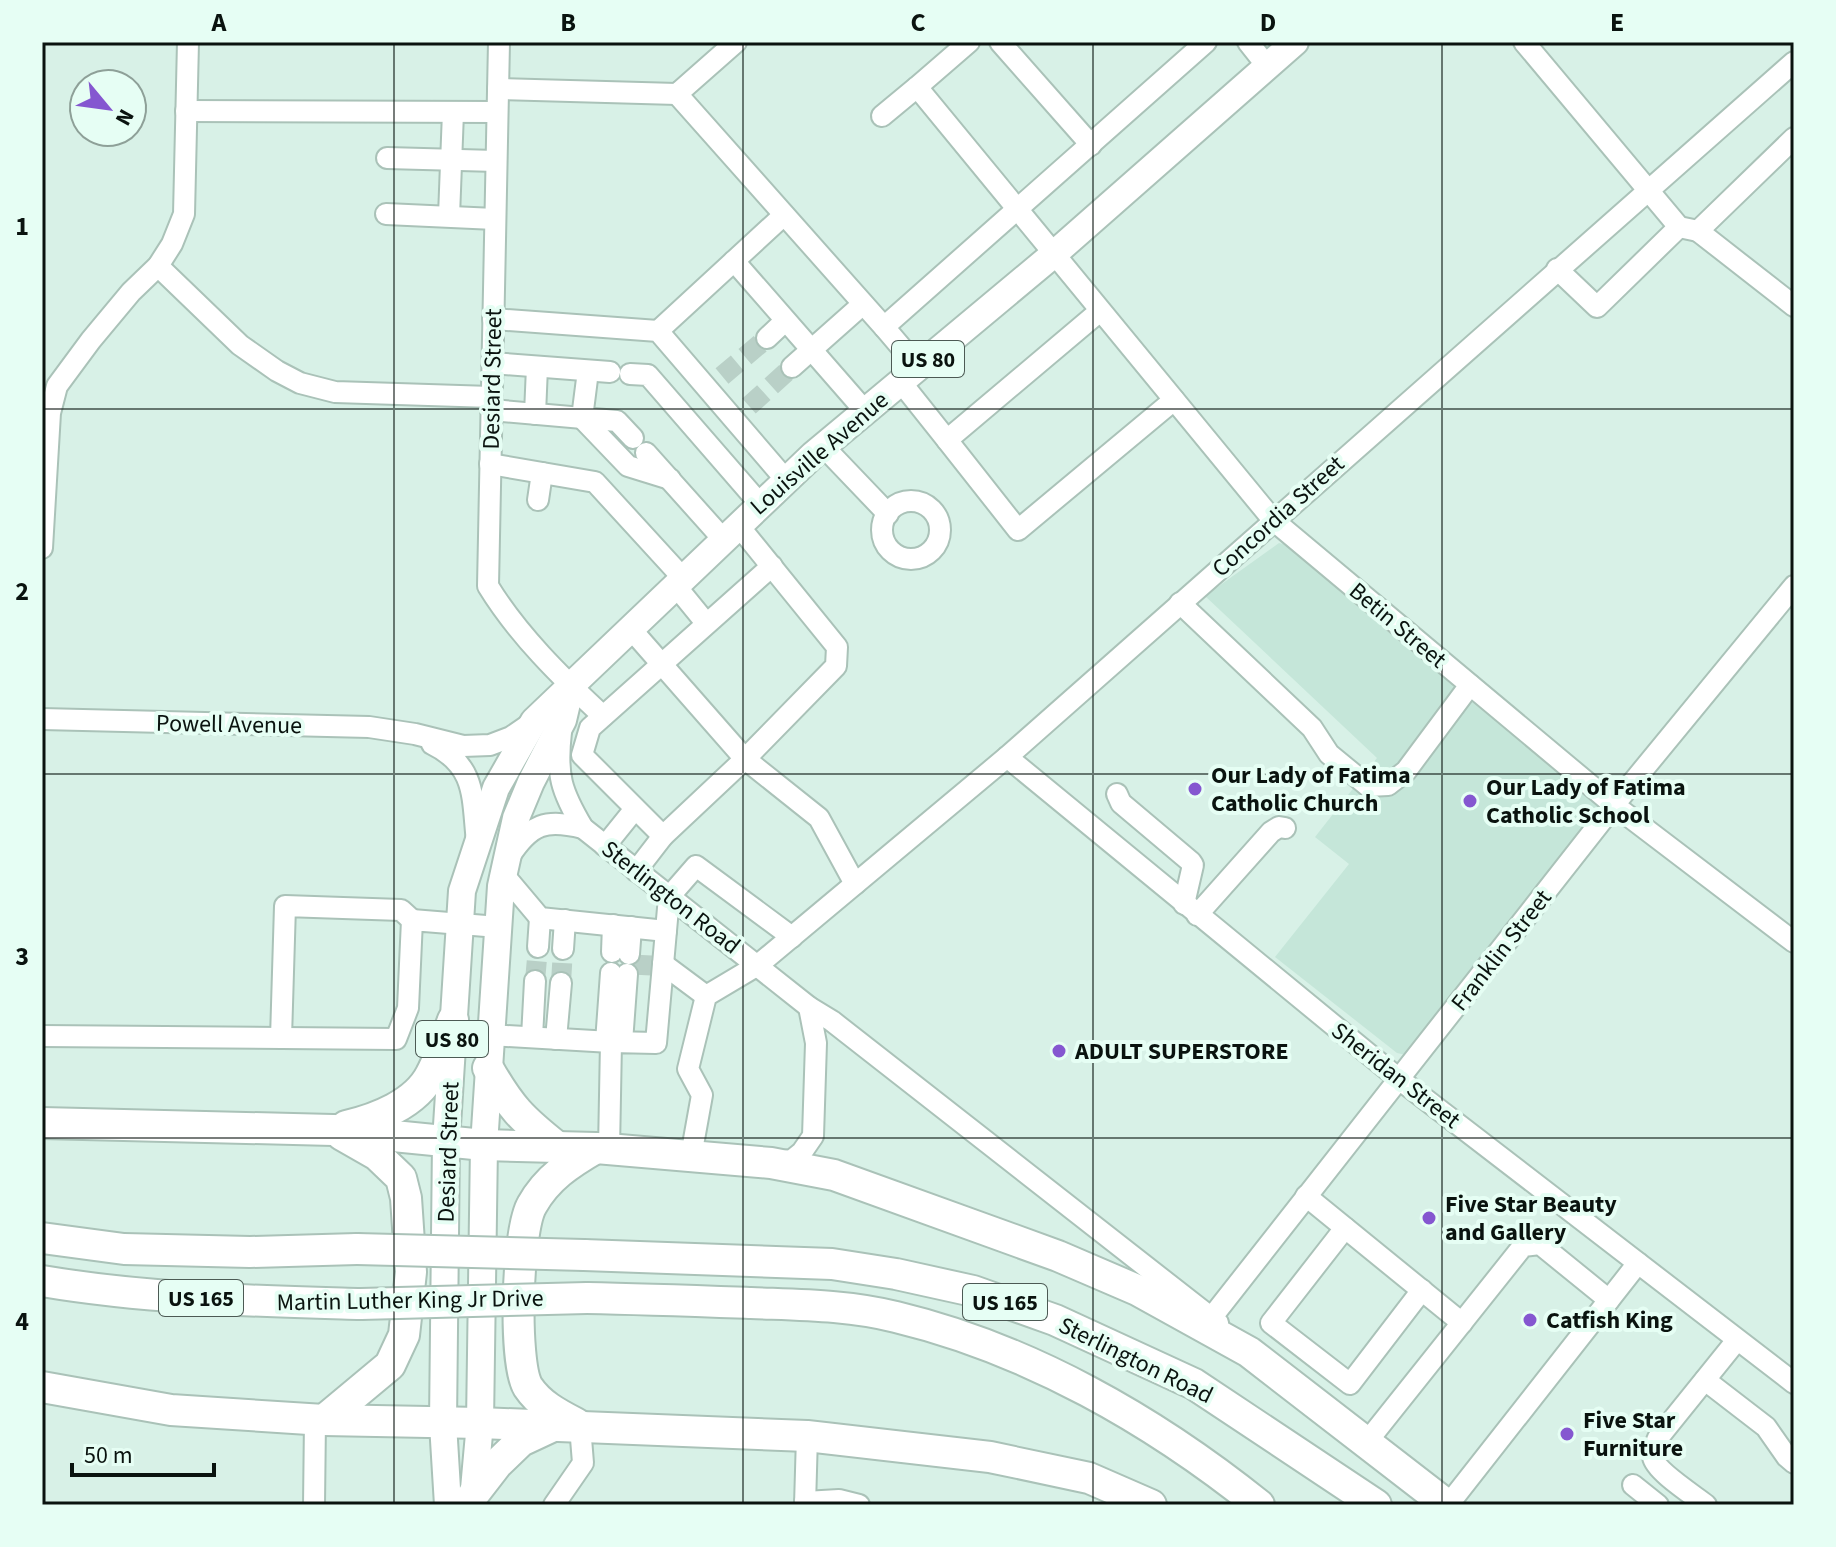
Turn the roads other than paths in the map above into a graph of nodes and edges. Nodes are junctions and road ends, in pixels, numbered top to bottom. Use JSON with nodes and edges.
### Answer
{"nodes":[{"id":1,"x":188,"y":42,"type":"edge"},
{"id":2,"x":499,"y":42,"type":"edge"},
{"id":3,"x":736,"y":42,"type":"edge"},
{"id":4,"x":969,"y":42,"type":"edge"},
{"id":5,"x":1000,"y":42,"type":"edge"},
{"id":6,"x":1206,"y":42,"type":"edge"},
{"id":7,"x":1248,"y":42,"type":"edge"},
{"id":8,"x":1295,"y":42,"type":"edge"},
{"id":9,"x":1524,"y":42,"type":"edge"},
{"id":10,"x":1794,"y":62,"type":"edge"},
{"id":11,"x":1267,"y":66,"type":"junction"},
{"id":12,"x":917,"y":87,"type":"junction"},
{"id":13,"x":498,"y":89,"type":"junction"},
{"id":14,"x":677,"y":94,"type":"junction"},
{"id":15,"x":186,"y":111,"type":"junction"},
{"id":16,"x":453,"y":112,"type":"junction"},
{"id":17,"x":497,"y":112,"type":"junction"},
{"id":18,"x":882,"y":116,"type":"dead end"},
{"id":19,"x":1794,"y":138,"type":"edge"},
{"id":20,"x":1091,"y":145,"type":"junction"},
{"id":21,"x":387,"y":158,"type":"dead end"},
{"id":22,"x":450,"y":159,"type":"junction"},
{"id":23,"x":496,"y":161,"type":"junction"},
{"id":24,"x":1647,"y":189,"type":"junction"},
{"id":25,"x":1019,"y":208,"type":"junction"},
{"id":26,"x":386,"y":214,"type":"dead end"},
{"id":27,"x":784,"y":215,"type":"junction"},
{"id":28,"x":449,"y":216,"type":"junction"},
{"id":29,"x":495,"y":219,"type":"junction"},
{"id":30,"x":1688,"y":229,"type":"junction"},
{"id":31,"x":1054,"y":254,"type":"junction"},
{"id":32,"x":734,"y":261,"type":"junction"},
{"id":33,"x":158,"y":266,"type":"junction"},
{"id":34,"x":1557,"y":269,"type":"junction"},
{"id":35,"x":863,"y":304,"type":"junction"},
{"id":36,"x":1794,"y":306,"type":"edge"},
{"id":37,"x":1100,"y":311,"type":"junction"},
{"id":38,"x":493,"y":319,"type":"junction"},
{"id":39,"x":785,"y":321,"type":"junction"},
{"id":40,"x":884,"y":327,"type":"junction"},
{"id":41,"x":658,"y":331,"type":"junction"},
{"id":42,"x":767,"y":338,"type":"tunnel mouth"},
{"id":43,"x":811,"y":351,"type":"junction"},
{"id":44,"x":492,"y":363,"type":"junction"},
{"id":45,"x":537,"y":367,"type":"junction"},
{"id":46,"x":792,"y":367,"type":"tunnel mouth"},
{"id":47,"x":588,"y":371,"type":"junction"},
{"id":48,"x":909,"y":374,"type":"junction"},
{"id":49,"x":1174,"y":400,"type":"junction"},
{"id":50,"x":491,"y":404,"type":"junction"},
{"id":51,"x":865,"y":411,"type":"junction"},
{"id":52,"x":46,"y":413,"type":"edge"},
{"id":53,"x":535,"y":414,"type":"junction"},
{"id":54,"x":582,"y":418,"type":"junction"},
{"id":55,"x":947,"y":440,"type":"junction"},
{"id":56,"x":823,"y":446,"type":"junction"},
{"id":57,"x":490,"y":464,"type":"junction"},
{"id":58,"x":542,"y":473,"type":"junction"},
{"id":59,"x":670,"y":479,"type":"junction"},
{"id":60,"x":786,"y":480,"type":"junction"},
{"id":61,"x":538,"y":500,"type":"dead end"},
{"id":62,"x":760,"y":504,"type":"junction"},
{"id":63,"x":888,"y":514,"type":"dead end"},
{"id":64,"x":1273,"y":520,"type":"junction"},
{"id":65,"x":731,"y":532,"type":"junction"},
{"id":66,"x":42,"y":548,"type":"edge"},
{"id":67,"x":772,"y":566,"type":"junction"},
{"id":68,"x":678,"y":581,"type":"junction"},
{"id":69,"x":1794,"y":586,"type":"edge"},
{"id":70,"x":1180,"y":603,"type":"junction"},
{"id":71,"x":706,"y":623,"type":"junction"},
{"id":72,"x":630,"y":628,"type":"junction"},
{"id":73,"x":661,"y":665,"type":"junction"},
{"id":74,"x":1470,"y":685,"type":"junction"},
{"id":75,"x":571,"y":686,"type":"junction"},
{"id":76,"x":603,"y":716,"type":"junction"},
{"id":77,"x":42,"y":719,"type":"edge"},
{"id":78,"x":563,"y":720,"type":"junction"},
{"id":79,"x":534,"y":721,"type":"junction"},
{"id":80,"x":415,"y":734,"type":"junction"},
{"id":81,"x":1007,"y":757,"type":"junction"},
{"id":82,"x":745,"y":759,"type":"junction"},
{"id":83,"x":1117,"y":794,"type":"dead end"},
{"id":84,"x":1614,"y":805,"type":"junction"},
{"id":85,"x":634,"y":810,"type":"junction"},
{"id":86,"x":583,"y":828,"type":"junction"},
{"id":87,"x":1285,"y":828,"type":"dead end"},
{"id":88,"x":663,"y":836,"type":"junction"},
{"id":89,"x":477,"y":845,"type":"junction"},
{"id":90,"x":605,"y":846,"type":"junction"},
{"id":91,"x":504,"y":869,"type":"junction"},
{"id":92,"x":636,"y":871,"type":"junction"},
{"id":93,"x":855,"y":884,"type":"junction"},
{"id":94,"x":669,"y":897,"type":"junction"},
{"id":95,"x":1190,"y":909,"type":"junction"},
{"id":96,"x":540,"y":918,"type":"junction"},
{"id":97,"x":412,"y":920,"type":"junction"},
{"id":98,"x":565,"y":920,"type":"junction"},
{"id":99,"x":460,"y":924,"type":"junction"},
{"id":100,"x":498,"y":927,"type":"junction"},
{"id":101,"x":629,"y":927,"type":"junction"},
{"id":102,"x":666,"y":931,"type":"junction"},
{"id":103,"x":792,"y":937,"type":"junction"},
{"id":104,"x":1794,"y":942,"type":"edge"},
{"id":105,"x":538,"y":947,"type":"tunnel mouth"},
{"id":106,"x":563,"y":949,"type":"tunnel mouth"},
{"id":107,"x":627,"y":964,"type":"junction"},
{"id":108,"x":663,"y":964,"type":"junction"},
{"id":109,"x":758,"y":965,"type":"junction"},
{"id":110,"x":535,"y":981,"type":"tunnel mouth"},
{"id":111,"x":561,"y":983,"type":"tunnel mouth"},
{"id":112,"x":706,"y":996,"type":"junction"},
{"id":113,"x":809,"y":1007,"type":"junction"},
{"id":114,"x":453,"y":1020,"type":"junction"},
{"id":115,"x":490,"y":1035,"type":"junction"},
{"id":116,"x":42,"y":1036,"type":"edge"},
{"id":117,"x":532,"y":1037,"type":"junction"},
{"id":118,"x":281,"y":1038,"type":"junction"},
{"id":119,"x":556,"y":1039,"type":"junction"},
{"id":120,"x":619,"y":1042,"type":"junction"},
{"id":121,"x":488,"y":1068,"type":"junction"},
{"id":122,"x":1399,"y":1079,"type":"junction"},
{"id":123,"x":42,"y":1123,"type":"edge"},
{"id":124,"x":333,"y":1130,"type":"junction"},
{"id":125,"x":813,"y":1136,"type":"junction"},
{"id":126,"x":446,"y":1141,"type":"junction"},
{"id":127,"x":484,"y":1145,"type":"junction"},
{"id":128,"x":556,"y":1146,"type":"junction"},
{"id":129,"x":602,"y":1149,"type":"junction"},
{"id":130,"x":691,"y":1156,"type":"junction"},
{"id":131,"x":771,"y":1163,"type":"junction"},
{"id":132,"x":834,"y":1175,"type":"junction"},
{"id":133,"x":1306,"y":1196,"type":"junction"},
{"id":134,"x":1345,"y":1228,"type":"junction"},
{"id":135,"x":42,"y":1238,"type":"edge"},
{"id":136,"x":584,"y":1255,"type":"joint"},
{"id":137,"x":1638,"y":1263,"type":"junction"},
{"id":138,"x":42,"y":1281,"type":"edge"},
{"id":139,"x":1422,"y":1290,"type":"junction"},
{"id":140,"x":587,"y":1298,"type":"joint"},
{"id":141,"x":1609,"y":1300,"type":"junction"},
{"id":142,"x":1212,"y":1317,"type":"junction"},
{"id":143,"x":1462,"y":1323,"type":"junction"},
{"id":144,"x":1737,"y":1340,"type":"junction"},
{"id":145,"x":1296,"y":1342,"type":"junction"},
{"id":146,"x":1249,"y":1352,"type":"junction"},
{"id":147,"x":1273,"y":1371,"type":"junction"},
{"id":148,"x":1705,"y":1380,"type":"junction"},
{"id":149,"x":1794,"y":1383,"type":"edge"},
{"id":150,"x":42,"y":1387,"type":"edge"},
{"id":151,"x":319,"y":1420,"type":"junction"},
{"id":152,"x":480,"y":1423,"type":"junction"},
{"id":153,"x":443,"y":1424,"type":"junction"},
{"id":154,"x":568,"y":1426,"type":"junction"},
{"id":155,"x":807,"y":1436,"type":"junction"},
{"id":156,"x":1366,"y":1443,"type":"junction"},
{"id":157,"x":1794,"y":1463,"type":"edge"},
{"id":158,"x":1633,"y":1485,"type":"dead end"},
{"id":159,"x":567,"y":1496,"type":"edge"},
{"id":160,"x":464,"y":1502,"type":"edge"},
{"id":161,"x":1702,"y":1502,"type":"edge"},
{"id":162,"x":805,"y":1503,"type":"edge"},
{"id":163,"x":314,"y":1505,"type":"edge"},
{"id":164,"x":554,"y":1505,"type":"edge"},
{"id":165,"x":859,"y":1505,"type":"edge"},
{"id":166,"x":1151,"y":1505,"type":"edge"},
{"id":167,"x":1259,"y":1505,"type":"edge"},
{"id":168,"x":1376,"y":1505,"type":"edge"},
{"id":169,"x":1447,"y":1505,"type":"edge"},
{"id":170,"x":1658,"y":1505,"type":"edge"}],
"edges":[{"from":1,"to":15,"type":"street"},
{"from":2,"to":13,"type":"street","name":"Desiard Street"},
{"from":3,"to":14,"type":"street"},
{"from":4,"to":12,"type":"street"},
{"from":5,"to":20,"type":"street"},
{"from":6,"to":20,"type":"street"},
{"from":7,"to":11,"type":"street"},
{"from":8,"to":11,"type":"main road","name":"Louisville Avenue","number":"US 80"},
{"from":9,"to":24,"type":"street"},
{"from":10,"to":24,"type":"street","name":"Concordia Street"},
{"from":11,"to":31,"type":"main road","name":"Louisville Avenue","number":"US 80"},
{"from":12,"to":18,"type":"street"},
{"from":12,"to":25,"type":"street","name":"Betin Street"},
{"from":13,"to":14,"type":"street"},
{"from":13,"to":17,"type":"street","name":"Desiard Street"},
{"from":14,"to":27,"type":"street"},
{"from":15,"to":16,"type":"street"},
{"from":15,"to":33,"type":"street"},
{"from":16,"to":17,"type":"street"},
{"from":16,"to":22,"type":"street"},
{"from":17,"to":23,"type":"street","name":"Desiard Street"},
{"from":19,"to":30,"type":"street"},
{"from":20,"to":25,"type":"street"},
{"from":21,"to":22,"type":"street"},
{"from":22,"to":23,"type":"street"},
{"from":22,"to":28,"type":"street"},
{"from":23,"to":29,"type":"street","name":"Desiard Street"},
{"from":24,"to":30,"type":"street"},
{"from":24,"to":34,"type":"street","name":"Concordia Street"},
{"from":25,"to":31,"type":"street","name":"Betin Street"},
{"from":25,"to":40,"type":"street"},
{"from":26,"to":28,"type":"street"},
{"from":27,"to":32,"type":"street"},
{"from":27,"to":35,"type":"street"},
{"from":28,"to":29,"type":"street"},
{"from":29,"to":38,"type":"street","name":"Desiard Street"},
{"from":30,"to":34,"type":"street"},
{"from":30,"to":36,"type":"street"},
{"from":31,"to":37,"type":"street","name":"Betin Street"},
{"from":31,"to":48,"type":"main road","name":"Louisville Avenue","number":"US 80"},
{"from":32,"to":39,"type":"street"},
{"from":32,"to":41,"type":"street"},
{"from":33,"to":50,"type":"street"},
{"from":33,"to":52,"type":"street"},
{"from":34,"to":64,"type":"street","name":"Concordia Street"},
{"from":35,"to":40,"type":"street"},
{"from":35,"to":43,"type":"street"},
{"from":37,"to":49,"type":"street","name":"Betin Street"},
{"from":37,"to":55,"type":"street"},
{"from":38,"to":41,"type":"street"},
{"from":38,"to":44,"type":"street","name":"Desiard Street"},
{"from":39,"to":42,"type":"street"},
{"from":39,"to":43,"type":"street"},
{"from":40,"to":48,"type":"street"},
{"from":41,"to":60,"type":"street"},
{"from":43,"to":46,"type":"street"},
{"from":43,"to":51,"type":"street"},
{"from":44,"to":45,"type":"street"},
{"from":44,"to":50,"type":"street","name":"Desiard Street"},
{"from":45,"to":47,"type":"street"},
{"from":45,"to":53,"type":"street"},
{"from":47,"to":54,"type":"street"},
{"from":47,"to":62,"type":"street"},
{"from":48,"to":51,"type":"main road","name":"Louisville Avenue","number":"US 80"},
{"from":48,"to":55,"type":"street"},
{"from":49,"to":55,"type":"street"},
{"from":49,"to":64,"type":"street","name":"Betin Street"},
{"from":50,"to":53,"type":"street"},
{"from":50,"to":57,"type":"street","name":"Desiard Street"},
{"from":51,"to":56,"type":"main road","name":"Louisville Avenue","number":"US 80"},
{"from":52,"to":66,"type":"street"},
{"from":53,"to":54,"type":"street"},
{"from":54,"to":59,"type":"street"},
{"from":54,"to":59,"type":"street"},
{"from":56,"to":60,"type":"main road","name":"Louisville Avenue","number":"US 80"},
{"from":56,"to":63,"type":"street"},
{"from":57,"to":58,"type":"street"},
{"from":57,"to":75,"type":"street","name":"Desiard Street"},
{"from":58,"to":61,"type":"street"},
{"from":58,"to":68,"type":"street"},
{"from":59,"to":65,"type":"street"},
{"from":60,"to":62,"type":"main road","name":"Louisville Avenue","number":"US 80"},
{"from":62,"to":65,"type":"main road","name":"Louisville Avenue","number":"US 80"},
{"from":64,"to":70,"type":"street","name":"Concordia Street"},
{"from":64,"to":74,"type":"street","name":"Betin Street"},
{"from":65,"to":67,"type":"street"},
{"from":65,"to":68,"type":"main road","name":"Louisville Avenue","number":"US 80"},
{"from":67,"to":71,"type":"street"},
{"from":67,"to":82,"type":"street"},
{"from":68,"to":71,"type":"street"},
{"from":68,"to":72,"type":"main road","name":"Louisville Avenue","number":"US 80"},
{"from":69,"to":84,"type":"street","name":"Franklin Street"},
{"from":70,"to":74,"type":"street"},
{"from":70,"to":81,"type":"street","name":"Concordia Street"},
{"from":71,"to":73,"type":"street"},
{"from":72,"to":73,"type":"street"},
{"from":72,"to":75,"type":"main road","name":"Louisville Avenue","number":"US 80"},
{"from":73,"to":76,"type":"street"},
{"from":73,"to":82,"type":"street"},
{"from":74,"to":84,"type":"street","name":"Betin Street"},
{"from":75,"to":76,"type":"street"},
{"from":75,"to":78,"type":"main road","name":"Desiard Street","number":"US 80"},
{"from":75,"to":79,"type":"main road","name":"Desiard Street","number":"US 80"},
{"from":76,"to":85,"type":"street"},
{"from":77,"to":80,"type":"street","name":"Powell Avenue"},
{"from":78,"to":86,"type":"street","name":"Sterlington Road"},
{"from":78,"to":91,"type":"main road","name":"Desiard Street","number":"US 80"},
{"from":79,"to":80,"type":"street","name":"Powell Avenue"},
{"from":79,"to":89,"type":"main road","name":"Desiard Street","number":"US 80"},
{"from":80,"to":89,"type":"street","name":"Powell Avenue"},
{"from":81,"to":93,"type":"street","name":"Concordia Street"},
{"from":81,"to":95,"type":"street","name":"Sheridan Street"},
{"from":82,"to":88,"type":"street"},
{"from":82,"to":93,"type":"street"},
{"from":83,"to":95,"type":"street"},
{"from":84,"to":104,"type":"street","name":"Betin Street"},
{"from":84,"to":122,"type":"street","name":"Franklin Street"},
{"from":85,"to":88,"type":"street"},
{"from":85,"to":90,"type":"street"},
{"from":86,"to":90,"type":"street","name":"Sterlington Road"},
{"from":86,"to":91,"type":"street","name":"Sterlington Road"},
{"from":87,"to":95,"type":"street"},
{"from":88,"to":92,"type":"street"},
{"from":89,"to":99,"type":"main road","name":"Desiard Street","number":"US 80"},
{"from":90,"to":92,"type":"street","name":"Sterlington Road"},
{"from":91,"to":96,"type":"street"},
{"from":91,"to":100,"type":"main road","name":"Desiard Street","number":"US 80"},
{"from":92,"to":94,"type":"street","name":"Sterlington Road"},
{"from":93,"to":103,"type":"street","name":"Concordia Street"},
{"from":94,"to":102,"type":"street"},
{"from":94,"to":103,"type":"street"},
{"from":94,"to":109,"type":"street","name":"Sterlington Road"},
{"from":95,"to":122,"type":"street","name":"Sheridan Street"},
{"from":96,"to":98,"type":"street"},
{"from":96,"to":105,"type":"street"},
{"from":97,"to":99,"type":"street"},
{"from":97,"to":118,"type":"street"},
{"from":97,"to":118,"type":"street"},
{"from":98,"to":101,"type":"street"},
{"from":98,"to":106,"type":"street"},
{"from":99,"to":100,"type":"street"},
{"from":99,"to":114,"type":"main road","name":"Desiard Street","number":"US 80"},
{"from":100,"to":115,"type":"main road","name":"Desiard Street","number":"US 80"},
{"from":101,"to":102,"type":"street"},
{"from":101,"to":107,"type":"street"},
{"from":101,"to":107,"type":"street"},
{"from":102,"to":108,"type":"street"},
{"from":103,"to":109,"type":"street","name":"Concordia Street"},
{"from":107,"to":120,"type":"street"},
{"from":108,"to":112,"type":"street"},
{"from":108,"to":120,"type":"street"},
{"from":109,"to":112,"type":"street","name":"Concordia Street"},
{"from":109,"to":113,"type":"street","name":"Sterlington Road"},
{"from":110,"to":117,"type":"street"},
{"from":111,"to":119,"type":"street"},
{"from":112,"to":130,"type":"street"},
{"from":113,"to":125,"type":"street"},
{"from":113,"to":142,"type":"street","name":"Sterlington Road"},
{"from":114,"to":124,"type":"highway"},
{"from":114,"to":126,"type":"main road","name":"Desiard Street","number":"US 80"},
{"from":115,"to":117,"type":"street"},
{"from":115,"to":121,"type":"main road","name":"Desiard Street","number":"US 80"},
{"from":116,"to":118,"type":"street"},
{"from":117,"to":119,"type":"street"},
{"from":119,"to":120,"type":"street"},
{"from":120,"to":129,"type":"street"},
{"from":121,"to":127,"type":"main road","name":"Desiard Street","number":"US 80"},
{"from":121,"to":128,"type":"highway"},
{"from":122,"to":133,"type":"street","name":"Franklin Street"},
{"from":122,"to":137,"type":"street","name":"Sheridan Street"},
{"from":123,"to":124,"type":"highway"},
{"from":124,"to":126,"type":"highway"},
{"from":124,"to":151,"type":"highway"},
{"from":125,"to":131,"type":"street"},
{"from":125,"to":132,"type":"street"},
{"from":126,"to":127,"type":"highway"},
{"from":126,"to":153,"type":"main road","name":"Desiard Street","number":"US 80"},
{"from":127,"to":128,"type":"highway"},
{"from":127,"to":152,"type":"main road","name":"Desiard Street","number":"US 80"},
{"from":128,"to":129,"type":"highway"},
{"from":129,"to":130,"type":"highway"},
{"from":129,"to":154,"type":"highway"},
{"from":130,"to":131,"type":"highway"},
{"from":131,"to":132,"type":"highway"},
{"from":132,"to":146,"type":"highway"},
{"from":133,"to":134,"type":"street"},
{"from":133,"to":142,"type":"street","name":"Franklin Street"},
{"from":134,"to":139,"type":"street"},
{"from":134,"to":145,"type":"street"},
{"from":135,"to":136,"type":"highway","name":"Martin Luther King Jr Drive","number":"US 165","bridge":true},
{"from":136,"to":168,"type":"highway","name":"Sterlington Road","number":"US 165"},
{"from":137,"to":141,"type":"street"},
{"from":137,"to":144,"type":"street","name":"Sheridan Street"},
{"from":138,"to":140,"type":"highway","name":"Martin Luther King Jr Drive","number":"US 165","bridge":true},
{"from":139,"to":143,"type":"street"},
{"from":139,"to":145,"type":"street"},
{"from":140,"to":167,"type":"highway","name":"Sterlington Road","number":"US 165"},
{"from":141,"to":143,"type":"street"},
{"from":141,"to":169,"type":"street"},
{"from":142,"to":146,"type":"street","name":"Sterlington Road"},
{"from":143,"to":156,"type":"street"},
{"from":144,"to":148,"type":"street"},
{"from":144,"to":149,"type":"street","name":"Sheridan Street"},
{"from":145,"to":147,"type":"street"},
{"from":146,"to":147,"type":"highway"},
{"from":147,"to":156,"type":"highway"},
{"from":148,"to":157,"type":"street"},
{"from":148,"to":161,"type":"street"},
{"from":150,"to":151,"type":"highway"},
{"from":151,"to":153,"type":"highway"},
{"from":151,"to":163,"type":"street"},
{"from":152,"to":153,"type":"highway"},
{"from":152,"to":154,"type":"highway"},
{"from":152,"to":160,"type":"main road","name":"Desiard Street","number":"US 80"},
{"from":153,"to":160,"type":"main road","name":"Desiard Street","number":"US 80"},
{"from":154,"to":155,"type":"highway"},
{"from":154,"to":159,"type":"street"},
{"from":154,"to":160,"type":"highway"},
{"from":155,"to":162,"type":"street"},
{"from":155,"to":166,"type":"highway"},
{"from":156,"to":169,"type":"highway"},
{"from":158,"to":170,"type":"street"},
{"from":159,"to":164,"type":"street"},
{"from":162,"to":165,"type":"street"}]}
